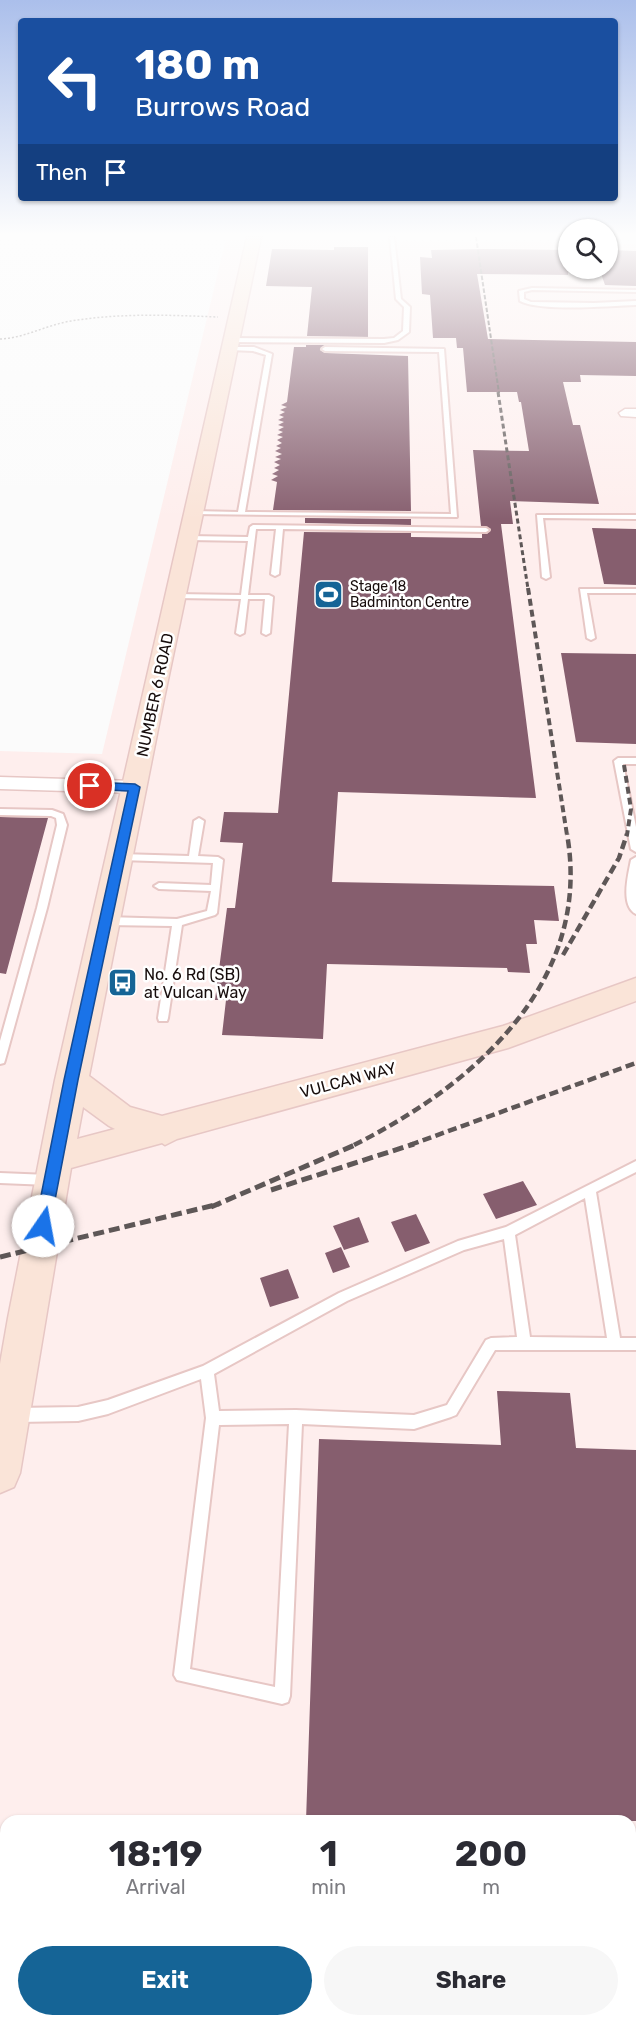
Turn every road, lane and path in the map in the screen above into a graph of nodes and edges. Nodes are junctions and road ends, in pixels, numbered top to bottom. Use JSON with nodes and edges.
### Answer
{"nodes":[{"id":1,"x":38,"y":332,"type":"edge"},
{"id":2,"x":234,"y":332,"type":"edge"},
{"id":3,"x":406,"y":332,"type":"edge"},
{"id":4,"x":0,"y":339,"type":"edge"},
{"id":5,"x":231,"y":344,"type":"junction"},
{"id":6,"x":325,"y":349,"type":"dead end"},
{"id":7,"x":194,"y":513,"type":"junction"},
{"id":8,"x":241,"y":514,"type":"junction"},
{"id":9,"x":636,"y":517,"type":"edge"},
{"id":10,"x":280,"y":527,"type":"junction"},
{"id":11,"x":486,"y":530,"type":"dead end"},
{"id":12,"x":189,"y":538,"type":"junction"},
{"id":13,"x":251,"y":539,"type":"junction"},
{"id":14,"x":275,"y":574,"type":"dead end"},
{"id":15,"x":546,"y":578,"type":"dead end"},
{"id":16,"x":636,"y":591,"type":"edge"},
{"id":17,"x":176,"y":596,"type":"junction"},
{"id":18,"x":244,"y":597,"type":"junction"},
{"id":19,"x":240,"y":633,"type":"dead end"},
{"id":20,"x":266,"y":633,"type":"dead end"},
{"id":21,"x":591,"y":638,"type":"dead end"},
{"id":22,"x":636,"y":761,"type":"edge"},
{"id":23,"x":0,"y":783,"type":"edge"},
{"id":24,"x":135,"y":787,"type":"junction"},
{"id":25,"x":0,"y":812,"type":"edge"},
{"id":26,"x":200,"y":821,"type":"dead end"},
{"id":27,"x":636,"y":849,"type":"edge"},
{"id":28,"x":119,"y":857,"type":"junction"},
{"id":29,"x":193,"y":859,"type":"junction"},
{"id":30,"x":636,"y":860,"type":"edge"},
{"id":31,"x":159,"y":886,"type":"dead end"},
{"id":32,"x":216,"y":888,"type":"junction"},
{"id":33,"x":636,"y":911,"type":"edge"},
{"id":34,"x":105,"y":921,"type":"junction"},
{"id":35,"x":177,"y":923,"type":"junction"},
{"id":36,"x":636,"y":989,"type":"edge"},
{"id":37,"x":163,"y":1018,"type":"dead end"},
{"id":38,"x":0,"y":1060,"type":"edge"},
{"id":39,"x":71,"y":1080,"type":"junction"},
{"id":40,"x":165,"y":1131,"type":"junction"},
{"id":41,"x":636,"y":1166,"type":"edge"},
{"id":42,"x":55,"y":1169,"type":"junction"},
{"id":43,"x":0,"y":1178,"type":"edge"},
{"id":44,"x":590,"y":1190,"type":"junction"},
{"id":45,"x":509,"y":1232,"type":"junction"},
{"id":46,"x":524,"y":1343,"type":"junction"},
{"id":47,"x":614,"y":1344,"type":"junction"},
{"id":48,"x":636,"y":1344,"type":"edge"},
{"id":49,"x":207,"y":1371,"type":"junction"},
{"id":50,"x":9,"y":1415,"type":"junction"},
{"id":51,"x":296,"y":1417,"type":"junction"},
{"id":52,"x":213,"y":1418,"type":"junction"},
{"id":53,"x":0,"y":1473,"type":"edge"}],
"edges":[{"from":1,"to":4,"type":"path"},
{"from":2,"to":5,"type":"street","name":"NUMBER 6 ROAD"},
{"from":3,"to":5,"type":"lane"},
{"from":5,"to":7,"type":"street","name":"NUMBER 6 ROAD"},
{"from":5,"to":8,"type":"lane"},
{"from":6,"to":8,"type":"lane"},
{"from":7,"to":8,"type":"lane"},
{"from":7,"to":12,"type":"street","name":"NUMBER 6 ROAD"},
{"from":9,"to":15,"type":"lane"},
{"from":10,"to":11,"type":"lane"},
{"from":10,"to":13,"type":"lane"},
{"from":10,"to":14,"type":"lane"},
{"from":12,"to":13,"type":"lane"},
{"from":12,"to":17,"type":"street","name":"NUMBER 6 ROAD"},
{"from":13,"to":18,"type":"lane"},
{"from":16,"to":21,"type":"lane"},
{"from":17,"to":18,"type":"lane"},
{"from":17,"to":24,"type":"street","name":"NUMBER 6 ROAD"},
{"from":18,"to":19,"type":"lane"},
{"from":18,"to":20,"type":"lane"},
{"from":22,"to":27,"type":"lane"},
{"from":23,"to":24,"type":"street"},
{"from":24,"to":28,"type":"street","name":"NUMBER 6 ROAD"},
{"from":25,"to":38,"type":"lane"},
{"from":26,"to":29,"type":"lane"},
{"from":28,"to":29,"type":"lane"},
{"from":28,"to":34,"type":"street","name":"NUMBER 6 ROAD"},
{"from":29,"to":32,"type":"lane"},
{"from":30,"to":33,"type":"lane"},
{"from":31,"to":32,"type":"lane"},
{"from":32,"to":35,"type":"lane"},
{"from":34,"to":35,"type":"lane"},
{"from":34,"to":39,"type":"street","name":"NUMBER 6 ROAD"},
{"from":35,"to":37,"type":"lane"},
{"from":36,"to":40,"type":"street","name":"VULCAN WAY"},
{"from":39,"to":40,"type":"street"},
{"from":39,"to":42,"type":"street","name":"NUMBER 6 ROAD"},
{"from":40,"to":42,"type":"street","name":"VULCAN WAY"},
{"from":41,"to":44,"type":"lane"},
{"from":42,"to":43,"type":"lane"},
{"from":42,"to":50,"type":"street","name":"NUMBER 6 ROAD"},
{"from":44,"to":45,"type":"lane"},
{"from":44,"to":47,"type":"lane"},
{"from":45,"to":46,"type":"lane"},
{"from":45,"to":49,"type":"lane"},
{"from":46,"to":47,"type":"lane"},
{"from":46,"to":51,"type":"lane"},
{"from":47,"to":48,"type":"lane"},
{"from":49,"to":50,"type":"lane"},
{"from":49,"to":52,"type":"lane"},
{"from":50,"to":53,"type":"street","name":"NUMBER 6 ROAD"},
{"from":51,"to":52,"type":"lane"},
{"from":51,"to":52,"type":"lane"}]}
